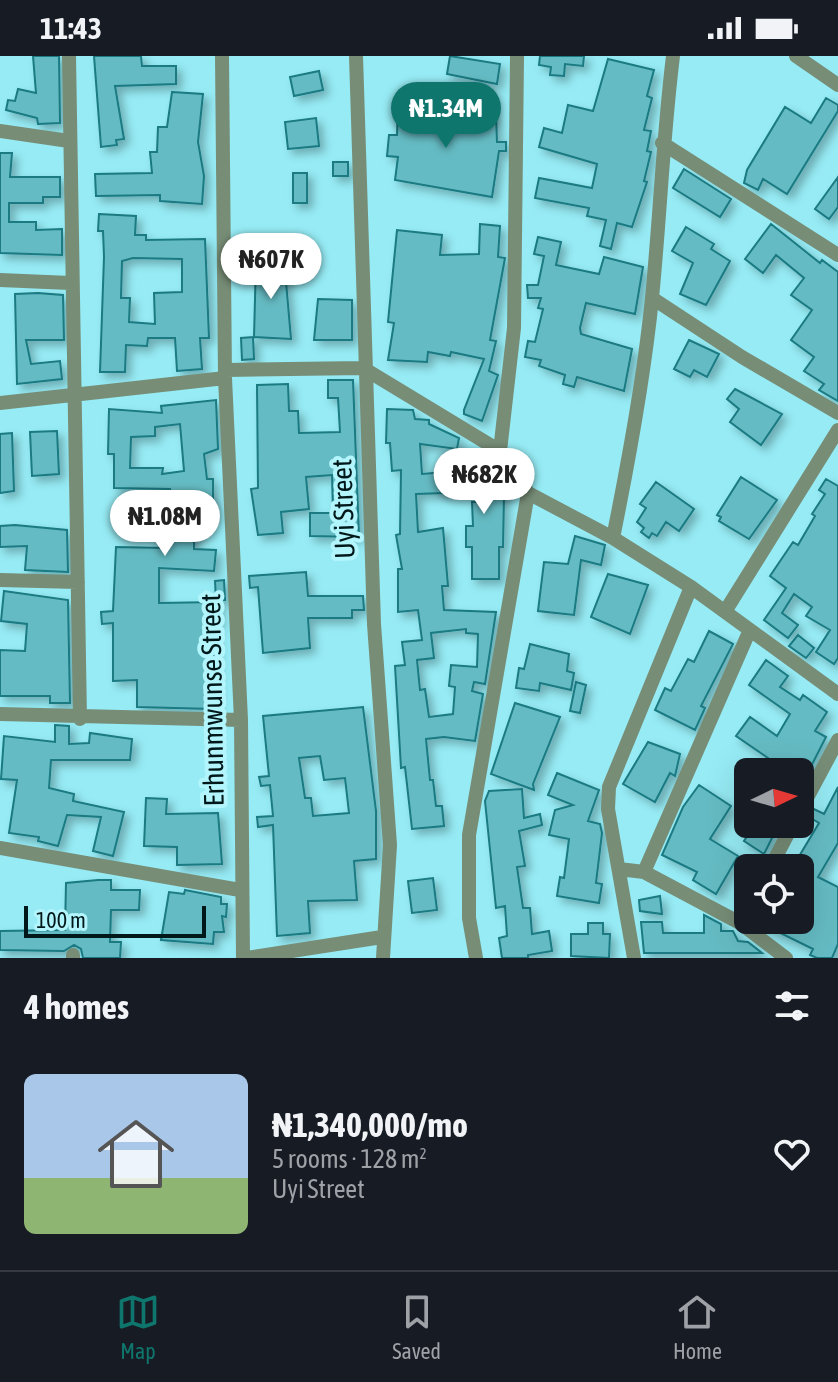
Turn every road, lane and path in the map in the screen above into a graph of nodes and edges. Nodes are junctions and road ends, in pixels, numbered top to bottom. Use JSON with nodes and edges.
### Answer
{"nodes":[{"id":1,"x":69,"y":56,"type":"edge"},
{"id":2,"x":222,"y":56,"type":"edge"},
{"id":3,"x":356,"y":56,"type":"edge"},
{"id":4,"x":517,"y":56,"type":"edge"},
{"id":5,"x":673,"y":56,"type":"edge"},
{"id":6,"x":796,"y":56,"type":"edge"},
{"id":7,"x":838,"y":85,"type":"edge"},
{"id":8,"x":0,"y":131,"type":"edge"},
{"id":9,"x":69,"y":141,"type":"junction"},
{"id":10,"x":662,"y":143,"type":"junction"},
{"id":11,"x":838,"y":255,"type":"edge"},
{"id":12,"x":0,"y":280,"type":"edge"},
{"id":13,"x":70,"y":283,"type":"junction"},
{"id":14,"x":652,"y":298,"type":"junction"},
{"id":15,"x":363,"y":368,"type":"junction"},
{"id":16,"x":226,"y":374,"type":"junction"},
{"id":17,"x":73,"y":394,"type":"junction"},
{"id":18,"x":0,"y":403,"type":"edge"},
{"id":19,"x":838,"y":413,"type":"edge"},
{"id":20,"x":838,"y":430,"type":"edge"},
{"id":21,"x":500,"y":451,"type":"junction"},
{"id":22,"x":528,"y":493,"type":"junction"},
{"id":23,"x":613,"y":538,"type":"junction"},
{"id":24,"x":0,"y":580,"type":"edge"},
{"id":25,"x":78,"y":582,"type":"junction"},
{"id":26,"x":691,"y":587,"type":"junction"},
{"id":27,"x":726,"y":610,"type":"junction"},
{"id":28,"x":749,"y":632,"type":"junction"},
{"id":29,"x":838,"y":673,"type":"edge"},
{"id":30,"x":833,"y":690,"type":"edge"},
{"id":31,"x":0,"y":714,"type":"edge"},
{"id":32,"x":80,"y":719,"type":"junction"},
{"id":33,"x":241,"y":720,"type":"junction"},
{"id":34,"x":838,"y":740,"type":"edge"},
{"id":35,"x":814,"y":785,"type":"edge"},
{"id":36,"x":0,"y":848,"type":"edge"},
{"id":37,"x":619,"y":869,"type":"junction"},
{"id":38,"x":644,"y":872,"type":"junction"},
{"id":39,"x":240,"y":890,"type":"junction"},
{"id":40,"x":734,"y":920,"type":"edge"},
{"id":41,"x":751,"y":934,"type":"edge"},
{"id":42,"x":382,"y":937,"type":"junction"},
{"id":43,"x":769,"y":952,"type":"edge"},
{"id":44,"x":245,"y":958,"type":"edge"},
{"id":45,"x":383,"y":958,"type":"edge"},
{"id":46,"x":476,"y":958,"type":"edge"},
{"id":47,"x":634,"y":958,"type":"edge"},
{"id":48,"x":786,"y":958,"type":"edge"}],
"edges":[{"from":1,"to":9,"type":"street"},
{"from":2,"to":16,"type":"street","name":"Erhunmwunse Street"},
{"from":3,"to":15,"type":"street","name":"Uyi Street"},
{"from":4,"to":21,"type":"street"},
{"from":5,"to":10,"type":"street"},
{"from":6,"to":7,"type":"street"},
{"from":8,"to":9,"type":"street"},
{"from":9,"to":13,"type":"street"},
{"from":10,"to":11,"type":"street"},
{"from":10,"to":14,"type":"street"},
{"from":12,"to":13,"type":"street"},
{"from":13,"to":17,"type":"street"},
{"from":14,"to":19,"type":"street"},
{"from":14,"to":23,"type":"street"},
{"from":15,"to":16,"type":"street"},
{"from":15,"to":21,"type":"street"},
{"from":15,"to":42,"type":"street","name":"Uyi Street"},
{"from":16,"to":17,"type":"street"},
{"from":16,"to":33,"type":"street","name":"Erhunmwunse Street"},
{"from":17,"to":18,"type":"street"},
{"from":17,"to":25,"type":"street"},
{"from":20,"to":27,"type":"street"},
{"from":21,"to":22,"type":"street"},
{"from":22,"to":23,"type":"street"},
{"from":22,"to":46,"type":"street"},
{"from":23,"to":26,"type":"street"},
{"from":24,"to":25,"type":"street"},
{"from":25,"to":32,"type":"street"},
{"from":26,"to":27,"type":"street"},
{"from":26,"to":37,"type":"street"},
{"from":27,"to":28,"type":"street"},
{"from":28,"to":30,"type":"street"},
{"from":28,"to":38,"type":"street"},
{"from":29,"to":30,"type":"street"},
{"from":31,"to":32,"type":"street"},
{"from":32,"to":33,"type":"street"},
{"from":33,"to":39,"type":"street","name":"Erhunmwunse Street"},
{"from":34,"to":35,"type":"street"},
{"from":36,"to":39,"type":"street"},
{"from":37,"to":38,"type":"street"},
{"from":37,"to":47,"type":"street"},
{"from":38,"to":40,"type":"street"},
{"from":39,"to":44,"type":"street","name":"Erhunmwunse Street"},
{"from":41,"to":43,"type":"street"},
{"from":42,"to":44,"type":"street"},
{"from":42,"to":45,"type":"street","name":"Uyi Street"},
{"from":43,"to":48,"type":"street"}]}
